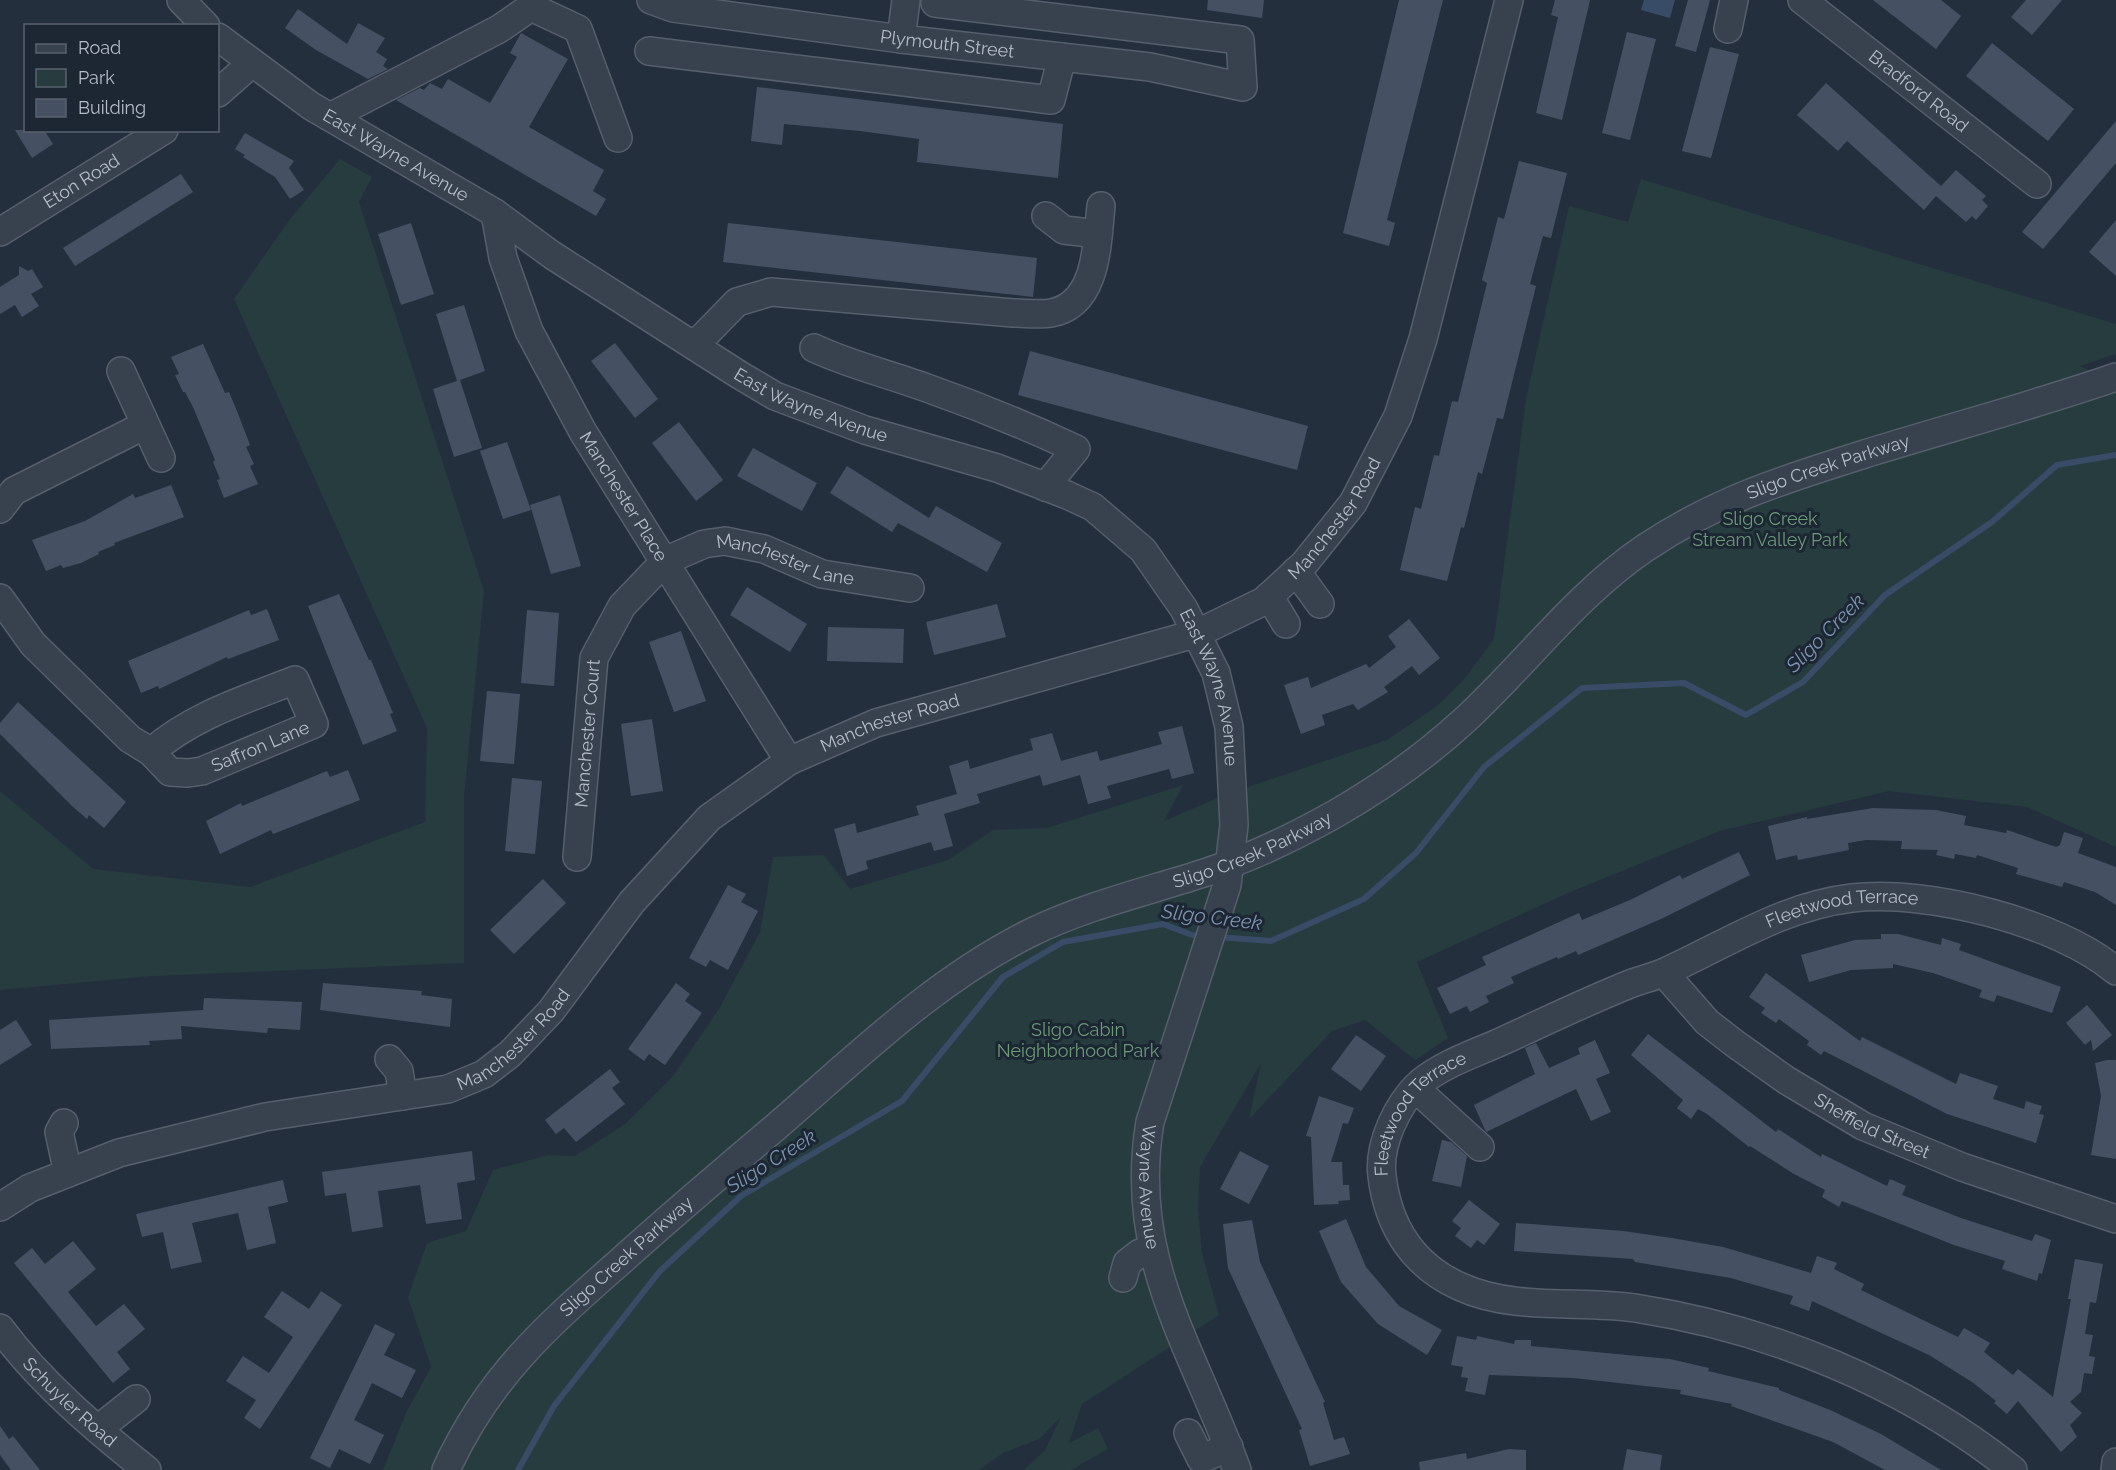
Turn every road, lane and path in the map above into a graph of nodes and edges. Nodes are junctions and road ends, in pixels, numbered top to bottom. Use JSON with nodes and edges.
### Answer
{"nodes":[{"id":1,"x":181,"y":0,"type":"edge"},
{"id":2,"x":651,"y":0,"type":"edge"},
{"id":3,"x":906,"y":0,"type":"edge"},
{"id":4,"x":1509,"y":0,"type":"edge"},
{"id":5,"x":1734,"y":0,"type":"edge"},
{"id":6,"x":1802,"y":0,"type":"edge"},
{"id":7,"x":935,"y":3,"type":"dead end"},
{"id":8,"x":204,"y":24,"type":"edge"},
{"id":9,"x":1728,"y":29,"type":"dead end"},
{"id":10,"x":219,"y":38,"type":"edge"},
{"id":11,"x":901,"y":39,"type":"junction"},
{"id":12,"x":649,"y":51,"type":"dead end"},
{"id":13,"x":1062,"y":57,"type":"junction"},
{"id":14,"x":252,"y":63,"type":"junction"},
{"id":15,"x":219,"y":92,"type":"edge"},
{"id":16,"x":330,"y":117,"type":"junction"},
{"id":17,"x":162,"y":132,"type":"edge"},
{"id":18,"x":618,"y":138,"type":"dead end"},
{"id":19,"x":2037,"y":184,"type":"dead end"},
{"id":20,"x":1101,"y":206,"type":"dead end"},
{"id":21,"x":495,"y":213,"type":"junction"},
{"id":22,"x":1046,"y":216,"type":"dead end"},
{"id":23,"x":0,"y":232,"type":"edge"},
{"id":24,"x":1098,"y":234,"type":"junction"},
{"id":25,"x":695,"y":345,"type":"junction"},
{"id":26,"x":814,"y":348,"type":"dead end"},
{"id":27,"x":122,"y":371,"type":"dead end"},
{"id":28,"x":2116,"y":377,"type":"edge"},
{"id":29,"x":146,"y":425,"type":"junction"},
{"id":30,"x":161,"y":458,"type":"dead end"},
{"id":31,"x":1046,"y":487,"type":"junction"},
{"id":32,"x":0,"y":509,"type":"edge"},
{"id":33,"x":665,"y":561,"type":"junction"},
{"id":34,"x":1296,"y":572,"type":"junction"},
{"id":35,"x":910,"y":588,"type":"dead end"},
{"id":36,"x":1269,"y":596,"type":"junction"},
{"id":37,"x":0,"y":598,"type":"edge"},
{"id":38,"x":1320,"y":604,"type":"dead end"},
{"id":39,"x":1286,"y":624,"type":"dead end"},
{"id":40,"x":1198,"y":633,"type":"junction"},
{"id":41,"x":151,"y":752,"type":"junction"},
{"id":42,"x":789,"y":761,"type":"junction"},
{"id":43,"x":577,"y":857,"type":"dead end"},
{"id":44,"x":1231,"y":864,"type":"junction"},
{"id":45,"x":2116,"y":971,"type":"edge"},
{"id":46,"x":1664,"y":973,"type":"junction"},
{"id":47,"x":389,"y":1059,"type":"dead end"},
{"id":48,"x":1415,"y":1088,"type":"junction"},
{"id":49,"x":403,"y":1096,"type":"junction"},
{"id":50,"x":64,"y":1123,"type":"dead end"},
{"id":51,"x":1480,"y":1147,"type":"dead end"},
{"id":52,"x":68,"y":1173,"type":"junction"},
{"id":53,"x":0,"y":1207,"type":"edge"},
{"id":54,"x":2116,"y":1220,"type":"edge"},
{"id":55,"x":1152,"y":1250,"type":"junction"},
{"id":56,"x":1123,"y":1278,"type":"dead end"},
{"id":57,"x":0,"y":1328,"type":"edge"},
{"id":58,"x":136,"y":1399,"type":"dead end"},
{"id":59,"x":98,"y":1429,"type":"junction"},
{"id":60,"x":1188,"y":1433,"type":"dead end"},
{"id":61,"x":1233,"y":1459,"type":"edge"},
{"id":62,"x":2116,"y":1462,"type":"edge"},
{"id":63,"x":147,"y":1470,"type":"edge"},
{"id":64,"x":446,"y":1470,"type":"edge"},
{"id":65,"x":2013,"y":1470,"type":"edge"},
{"id":66,"x":2115,"y":1470,"type":"edge"}],
"edges":[{"from":1,"to":8,"type":"street"},
{"from":2,"to":11,"type":"street","name":"Plymouth Street"},
{"from":3,"to":11,"type":"street"},
{"from":4,"to":34,"type":"street","name":"Manchester Road"},
{"from":5,"to":9,"type":"street"},
{"from":6,"to":19,"type":"street","name":"Bradford Road"},
{"from":7,"to":13,"type":"street","name":"Plymouth Street"},
{"from":10,"to":14,"type":"street","name":"East Wayne Avenue"},
{"from":11,"to":13,"type":"street","name":"Plymouth Street"},
{"from":12,"to":13,"type":"street"},
{"from":14,"to":15,"type":"street"},
{"from":14,"to":16,"type":"street","name":"East Wayne Avenue"},
{"from":16,"to":18,"type":"street"},
{"from":16,"to":21,"type":"street","name":"East Wayne Avenue"},
{"from":17,"to":23,"type":"street","name":"Eton Road"},
{"from":20,"to":24,"type":"street"},
{"from":21,"to":25,"type":"street","name":"East Wayne Avenue"},
{"from":21,"to":33,"type":"street","name":"Manchester Place"},
{"from":22,"to":24,"type":"street"},
{"from":24,"to":25,"type":"street"},
{"from":25,"to":31,"type":"street","name":"East Wayne Avenue"},
{"from":26,"to":31,"type":"street"},
{"from":27,"to":29,"type":"street"},
{"from":28,"to":44,"type":"street","name":"Sligo Creek Parkway"},
{"from":29,"to":30,"type":"street"},
{"from":29,"to":32,"type":"street"},
{"from":31,"to":40,"type":"street","name":"East Wayne Avenue"},
{"from":33,"to":35,"type":"street","name":"Manchester Lane"},
{"from":33,"to":42,"type":"street","name":"Manchester Place"},
{"from":33,"to":43,"type":"street","name":"Manchester Court"},
{"from":34,"to":36,"type":"street","name":"Manchester Road"},
{"from":34,"to":38,"type":"street"},
{"from":36,"to":39,"type":"street"},
{"from":36,"to":40,"type":"street","name":"Manchester Road"},
{"from":37,"to":41,"type":"street","name":"Saffron Lane"},
{"from":40,"to":42,"type":"street","name":"Manchester Road"},
{"from":40,"to":44,"type":"street","name":"East Wayne Avenue"},
{"from":41,"to":41,"type":"street","name":"Saffron Lane"},
{"from":42,"to":49,"type":"street","name":"Manchester Road"},
{"from":44,"to":55,"type":"street","name":"Wayne Avenue"},
{"from":44,"to":64,"type":"street","name":"Sligo Creek Parkway"},
{"from":45,"to":46,"type":"street","name":"Fleetwood Terrace"},
{"from":46,"to":48,"type":"street","name":"Fleetwood Terrace"},
{"from":46,"to":54,"type":"street","name":"Sheffield Street"},
{"from":47,"to":49,"type":"street"},
{"from":48,"to":51,"type":"street"},
{"from":48,"to":65,"type":"street","name":"Fleetwood Terrace"},
{"from":49,"to":52,"type":"street","name":"Manchester Road"},
{"from":50,"to":52,"type":"street"},
{"from":52,"to":53,"type":"street","name":"Manchester Road"},
{"from":55,"to":56,"type":"street"},
{"from":55,"to":61,"type":"street","name":"Wayne Avenue"},
{"from":57,"to":59,"type":"street","name":"Schuyler Road"},
{"from":58,"to":59,"type":"street"},
{"from":59,"to":63,"type":"street","name":"Schuyler Road"},
{"from":60,"to":61,"type":"street"},
{"from":62,"to":66,"type":"street"}]}
